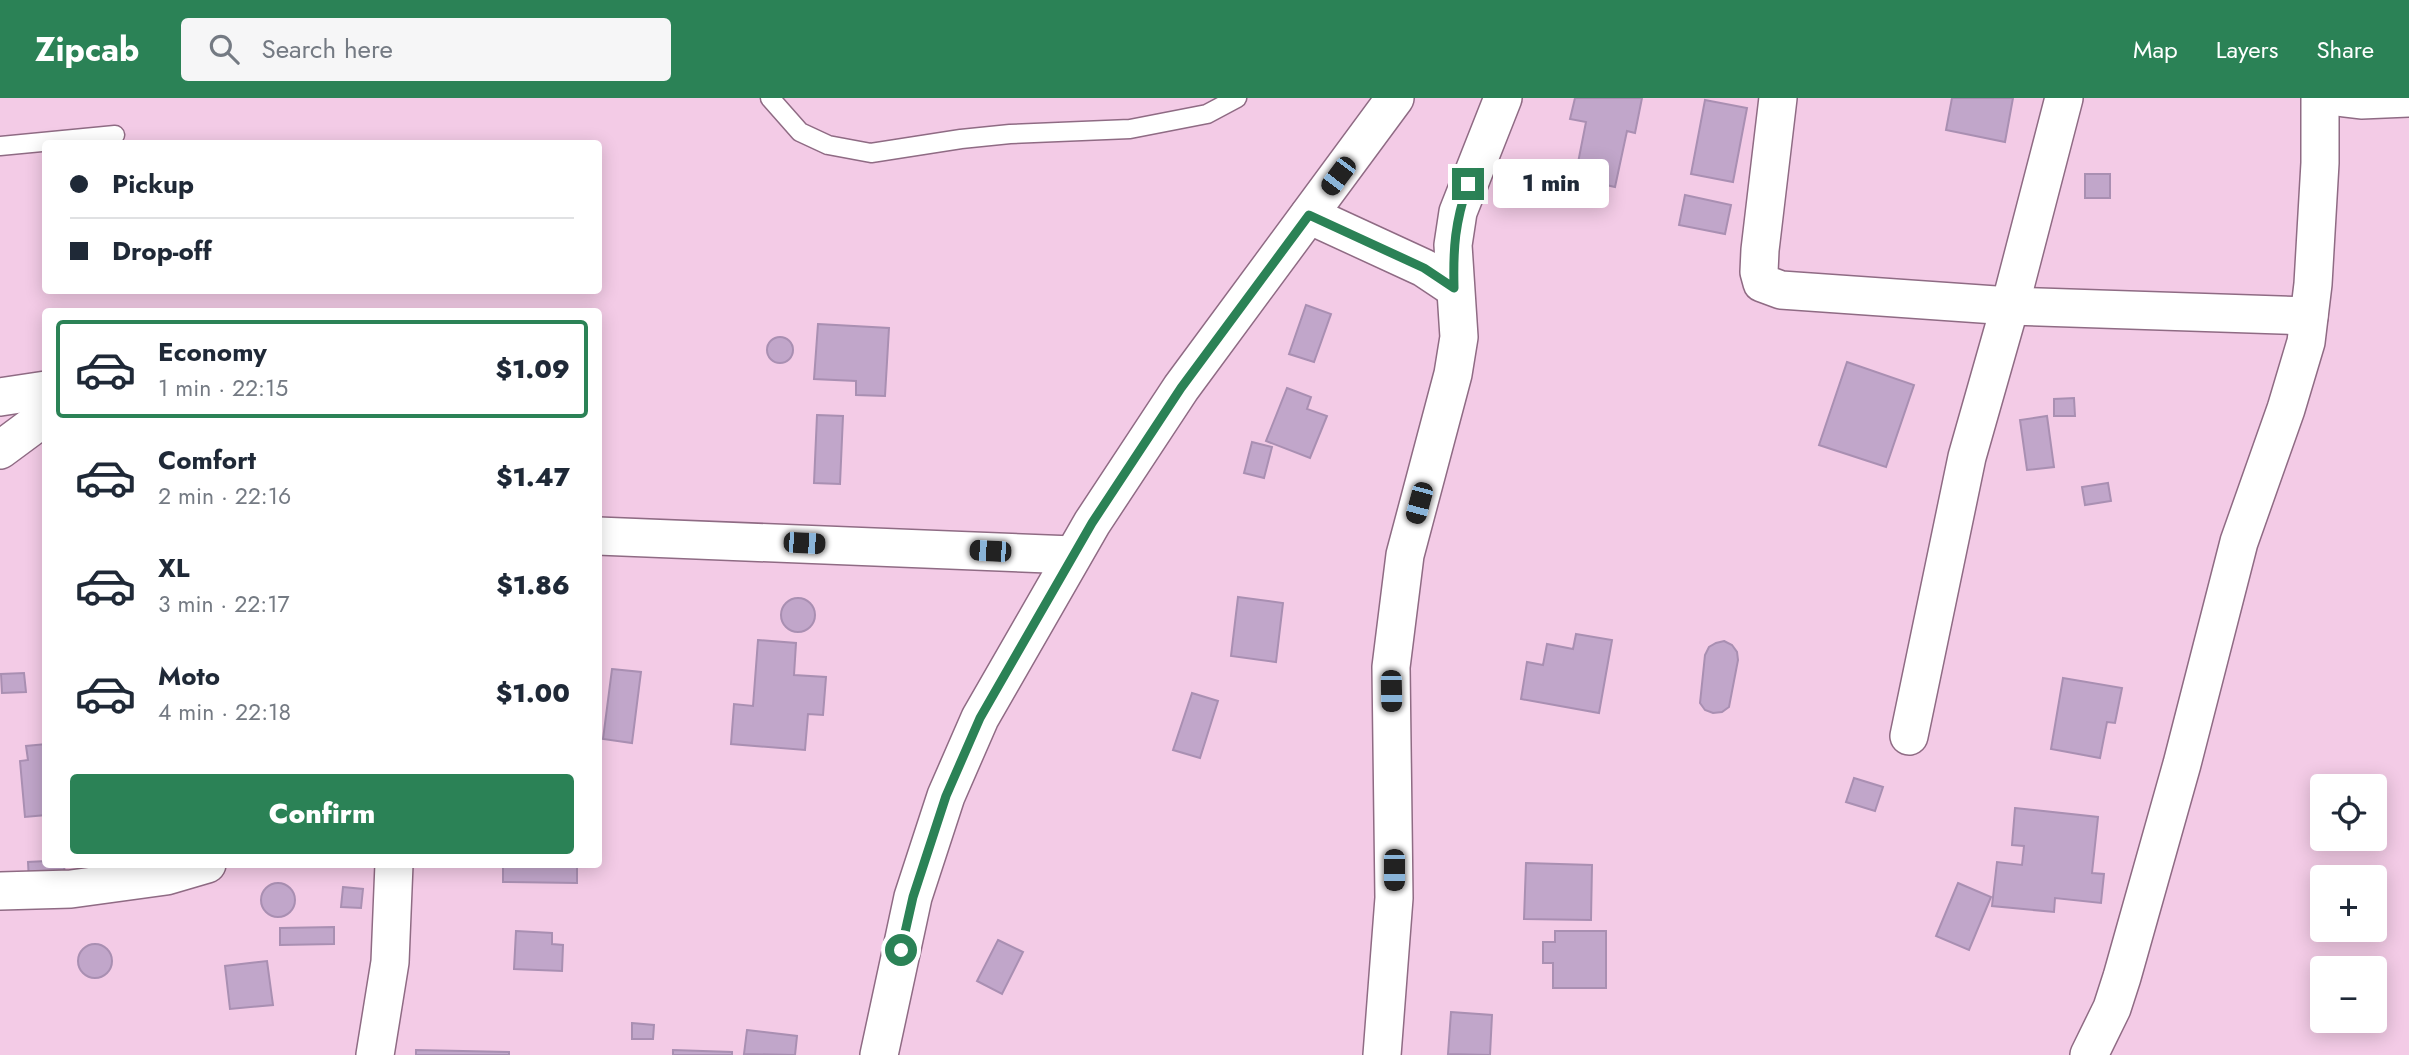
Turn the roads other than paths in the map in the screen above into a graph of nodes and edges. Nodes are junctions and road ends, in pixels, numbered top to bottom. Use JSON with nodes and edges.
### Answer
{"nodes":[{"id":1,"x":770,"y":98,"type":"edge"},
{"id":2,"x":1237,"y":98,"type":"edge"},
{"id":3,"x":1395,"y":98,"type":"edge"},
{"id":4,"x":1503,"y":98,"type":"edge"},
{"id":5,"x":1777,"y":98,"type":"edge"},
{"id":6,"x":2064,"y":98,"type":"edge"},
{"id":7,"x":2320,"y":98,"type":"edge"},
{"id":8,"x":2344,"y":98,"type":"edge"},
{"id":9,"x":2409,"y":99,"type":"edge"},
{"id":10,"x":116,"y":135,"type":"dead end"},
{"id":11,"x":63,"y":140,"type":"edge"},
{"id":12,"x":42,"y":142,"type":"edge"},
{"id":13,"x":0,"y":146,"type":"edge"},
{"id":14,"x":1309,"y":215,"type":"junction"},
{"id":15,"x":1454,"y":288,"type":"junction"},
{"id":16,"x":2010,"y":306,"type":"junction"},
{"id":17,"x":2309,"y":316,"type":"junction"},
{"id":18,"x":42,"y":391,"type":"edge"},
{"id":19,"x":0,"y":397,"type":"edge"},
{"id":20,"x":42,"y":419,"type":"edge"},
{"id":21,"x":0,"y":450,"type":"edge"},
{"id":22,"x":602,"y":536,"type":"edge"},
{"id":23,"x":1073,"y":555,"type":"junction"},
{"id":24,"x":1909,"y":736,"type":"dead end"},
{"id":25,"x":193,"y":868,"type":"edge"},
{"id":26,"x":394,"y":868,"type":"edge"},
{"id":27,"x":0,"y":891,"type":"edge"},
{"id":28,"x":375,"y":1055,"type":"edge"},
{"id":29,"x":878,"y":1055,"type":"edge"},
{"id":30,"x":1382,"y":1055,"type":"edge"},
{"id":31,"x":2089,"y":1055,"type":"edge"}],
"edges":[{"from":1,"to":2,"type":"lane"},
{"from":3,"to":14,"type":"street"},
{"from":4,"to":15,"type":"street"},
{"from":5,"to":16,"type":"street"},
{"from":6,"to":16,"type":"street"},
{"from":7,"to":17,"type":"street"},
{"from":8,"to":9,"type":"street"},
{"from":10,"to":11,"type":"lane"},
{"from":12,"to":13,"type":"lane"},
{"from":14,"to":15,"type":"street"},
{"from":14,"to":23,"type":"street"},
{"from":15,"to":30,"type":"street"},
{"from":16,"to":17,"type":"street"},
{"from":16,"to":24,"type":"street"},
{"from":17,"to":31,"type":"street"},
{"from":18,"to":19,"type":"street"},
{"from":20,"to":21,"type":"street"},
{"from":22,"to":23,"type":"street"},
{"from":23,"to":29,"type":"street"},
{"from":25,"to":27,"type":"street"},
{"from":26,"to":28,"type":"street"}]}
